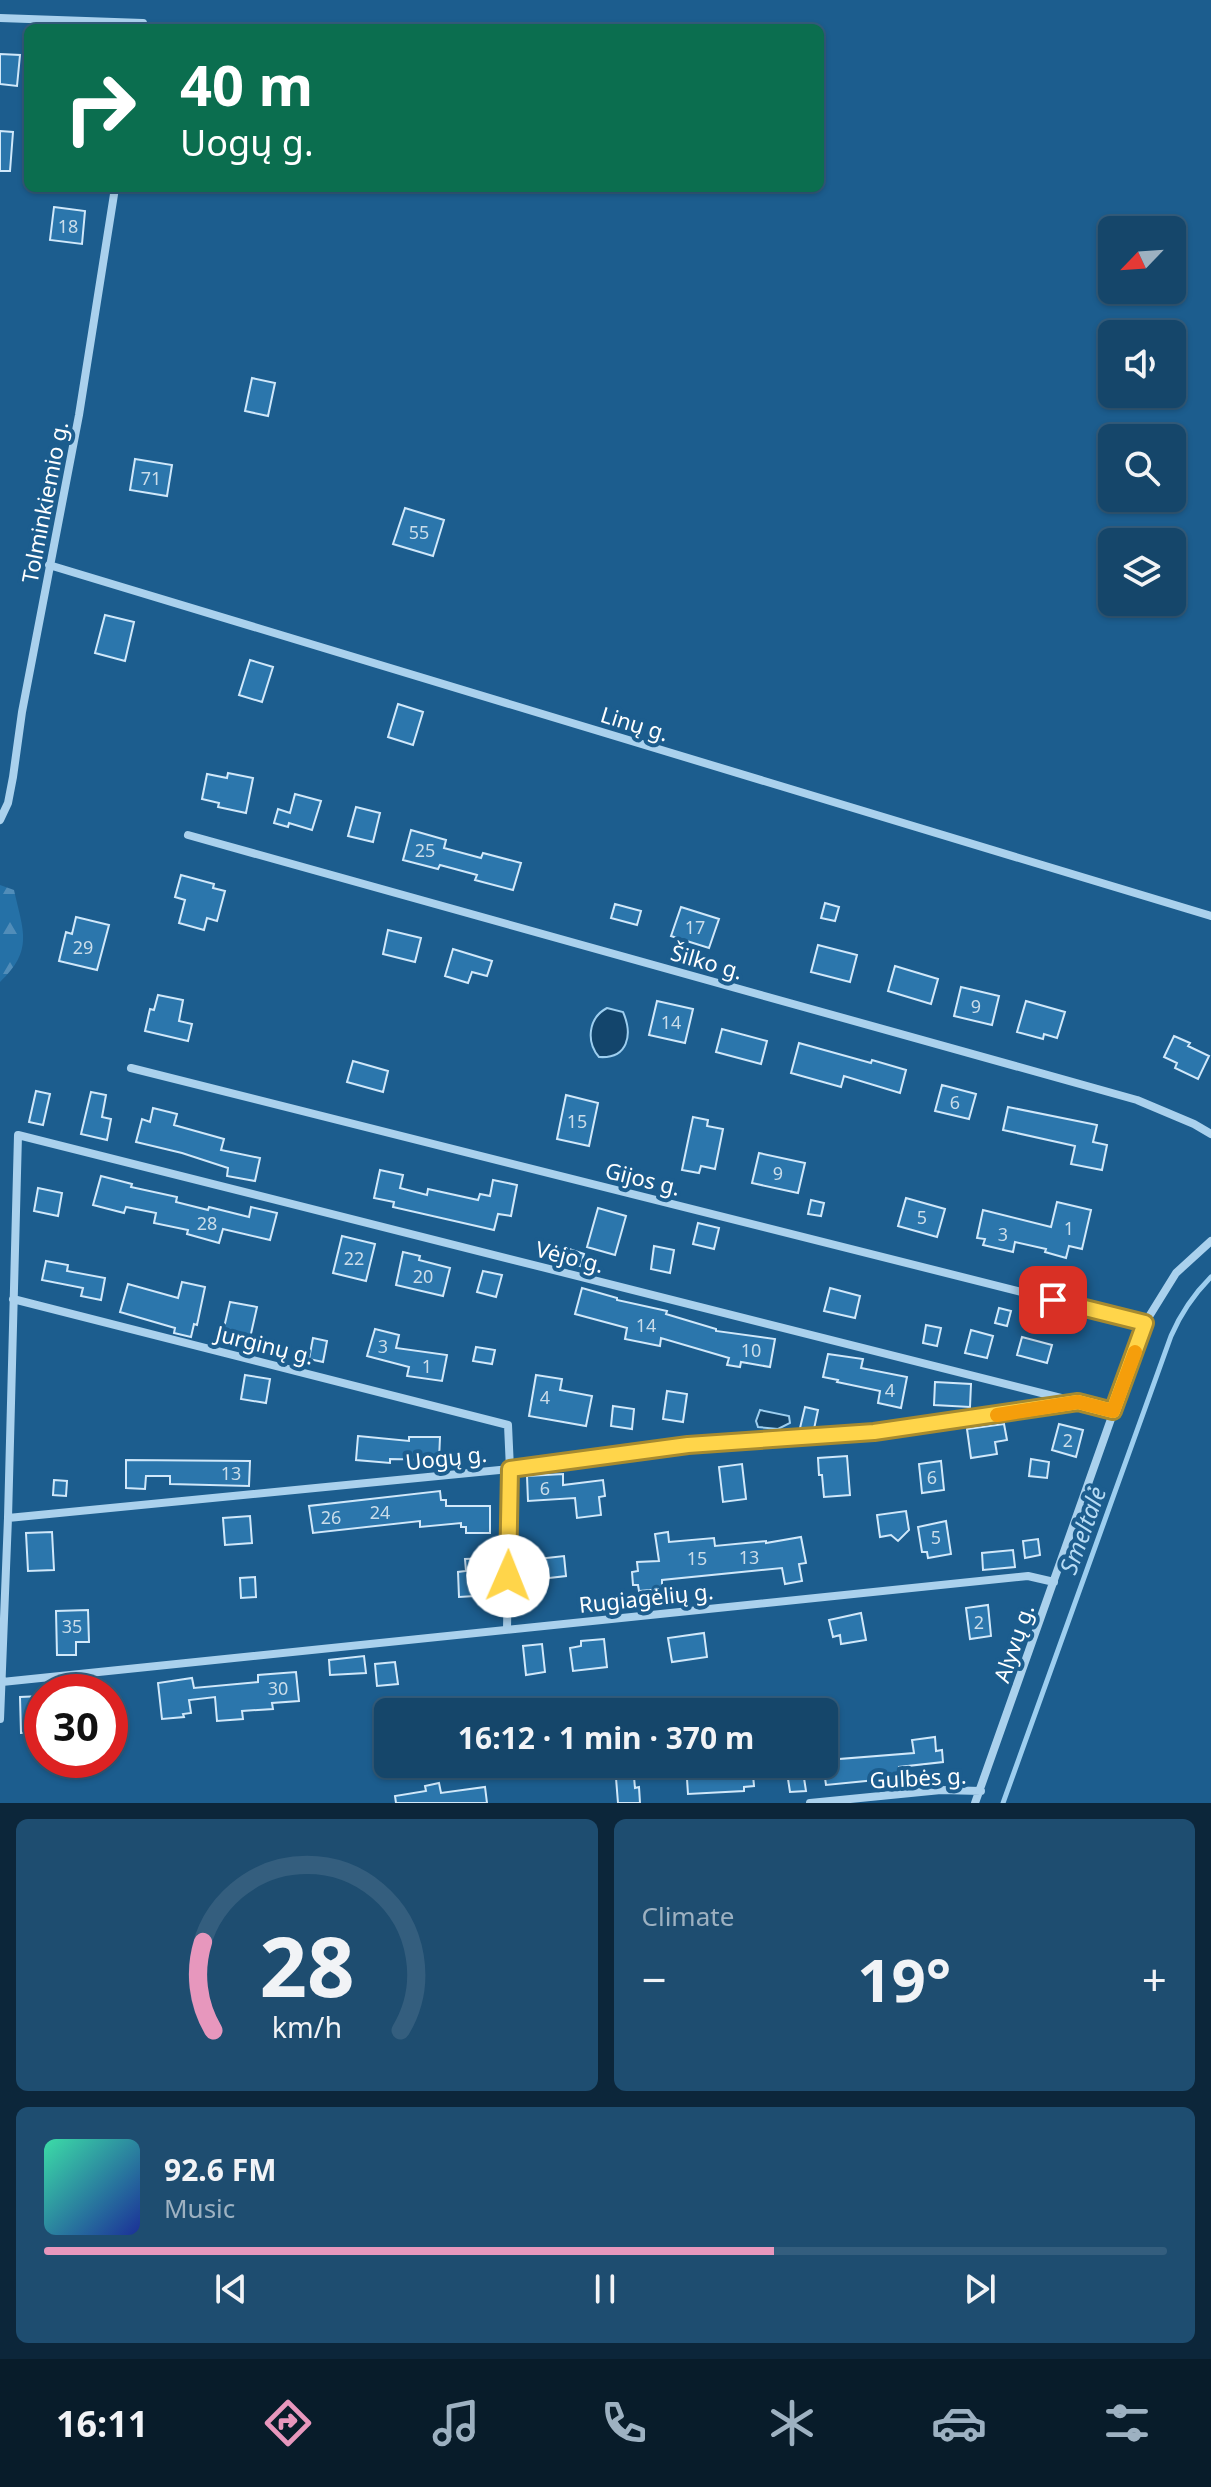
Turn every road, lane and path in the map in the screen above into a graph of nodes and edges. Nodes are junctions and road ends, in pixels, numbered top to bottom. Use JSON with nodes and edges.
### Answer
{"nodes":[{"id":1,"x":0,"y":18,"type":"edge"},
{"id":2,"x":122,"y":24,"type":"edge"},
{"id":3,"x":114,"y":192,"type":"edge"},
{"id":4,"x":49,"y":565,"type":"junction"},
{"id":5,"x":0,"y":820,"type":"edge"},
{"id":6,"x":188,"y":835,"type":"dead end"},
{"id":7,"x":1211,"y":916,"type":"edge"},
{"id":8,"x":131,"y":1068,"type":"dead end"},
{"id":9,"x":1211,"y":1134,"type":"edge"},
{"id":10,"x":1211,"y":1241,"type":"edge"},
{"id":11,"x":13,"y":1299,"type":"junction"},
{"id":12,"x":1145,"y":1323,"type":"junction"},
{"id":13,"x":1078,"y":1402,"type":"junction"},
{"id":14,"x":1113,"y":1411,"type":"junction"},
{"id":15,"x":510,"y":1469,"type":"junction"},
{"id":16,"x":8,"y":1518,"type":"junction"},
{"id":17,"x":1054,"y":1582,"type":"junction"},
{"id":18,"x":507,"y":1629,"type":"junction"},
{"id":19,"x":2,"y":1682,"type":"junction"},
{"id":20,"x":0,"y":1719,"type":"edge"},
{"id":21,"x":981,"y":1791,"type":"junction"},
{"id":22,"x":810,"y":1803,"type":"edge"},
{"id":23,"x":975,"y":1803,"type":"edge"}],
"edges":[{"from":1,"to":2,"type":"street"},
{"from":3,"to":4,"type":"street","name":"Tolminkiemio g."},
{"from":4,"to":5,"type":"street","name":"Tolminkiemio g."},
{"from":4,"to":7,"type":"street","name":"Linų g."},
{"from":6,"to":9,"type":"street","name":"Šilko g."},
{"from":8,"to":12,"type":"street","name":"Gijos g."},
{"from":10,"to":12,"type":"street","name":"Alyvų g."},
{"from":11,"to":13,"type":"street","name":"Vėjo g."},
{"from":11,"to":15,"type":"street","name":"Jurginų g."},
{"from":11,"to":16,"type":"street"},
{"from":12,"to":14,"type":"street","name":"Alyvų g."},
{"from":13,"to":14,"type":"street","name":"Vėjo g."},
{"from":13,"to":15,"type":"street","name":"Uogų g."},
{"from":14,"to":17,"type":"street","name":"Alyvų g."},
{"from":15,"to":16,"type":"street","name":"Uogų g."},
{"from":15,"to":18,"type":"street"},
{"from":16,"to":19,"type":"street"},
{"from":17,"to":18,"type":"street","name":"Rugiagėlių g."},
{"from":17,"to":21,"type":"street","name":"Alyvų g."},
{"from":18,"to":19,"type":"street","name":"Rugiagėlių g."},
{"from":19,"to":20,"type":"street"},
{"from":21,"to":22,"type":"street","name":"Gulbės g."},
{"from":21,"to":23,"type":"street","name":"Alyvų g."}]}
